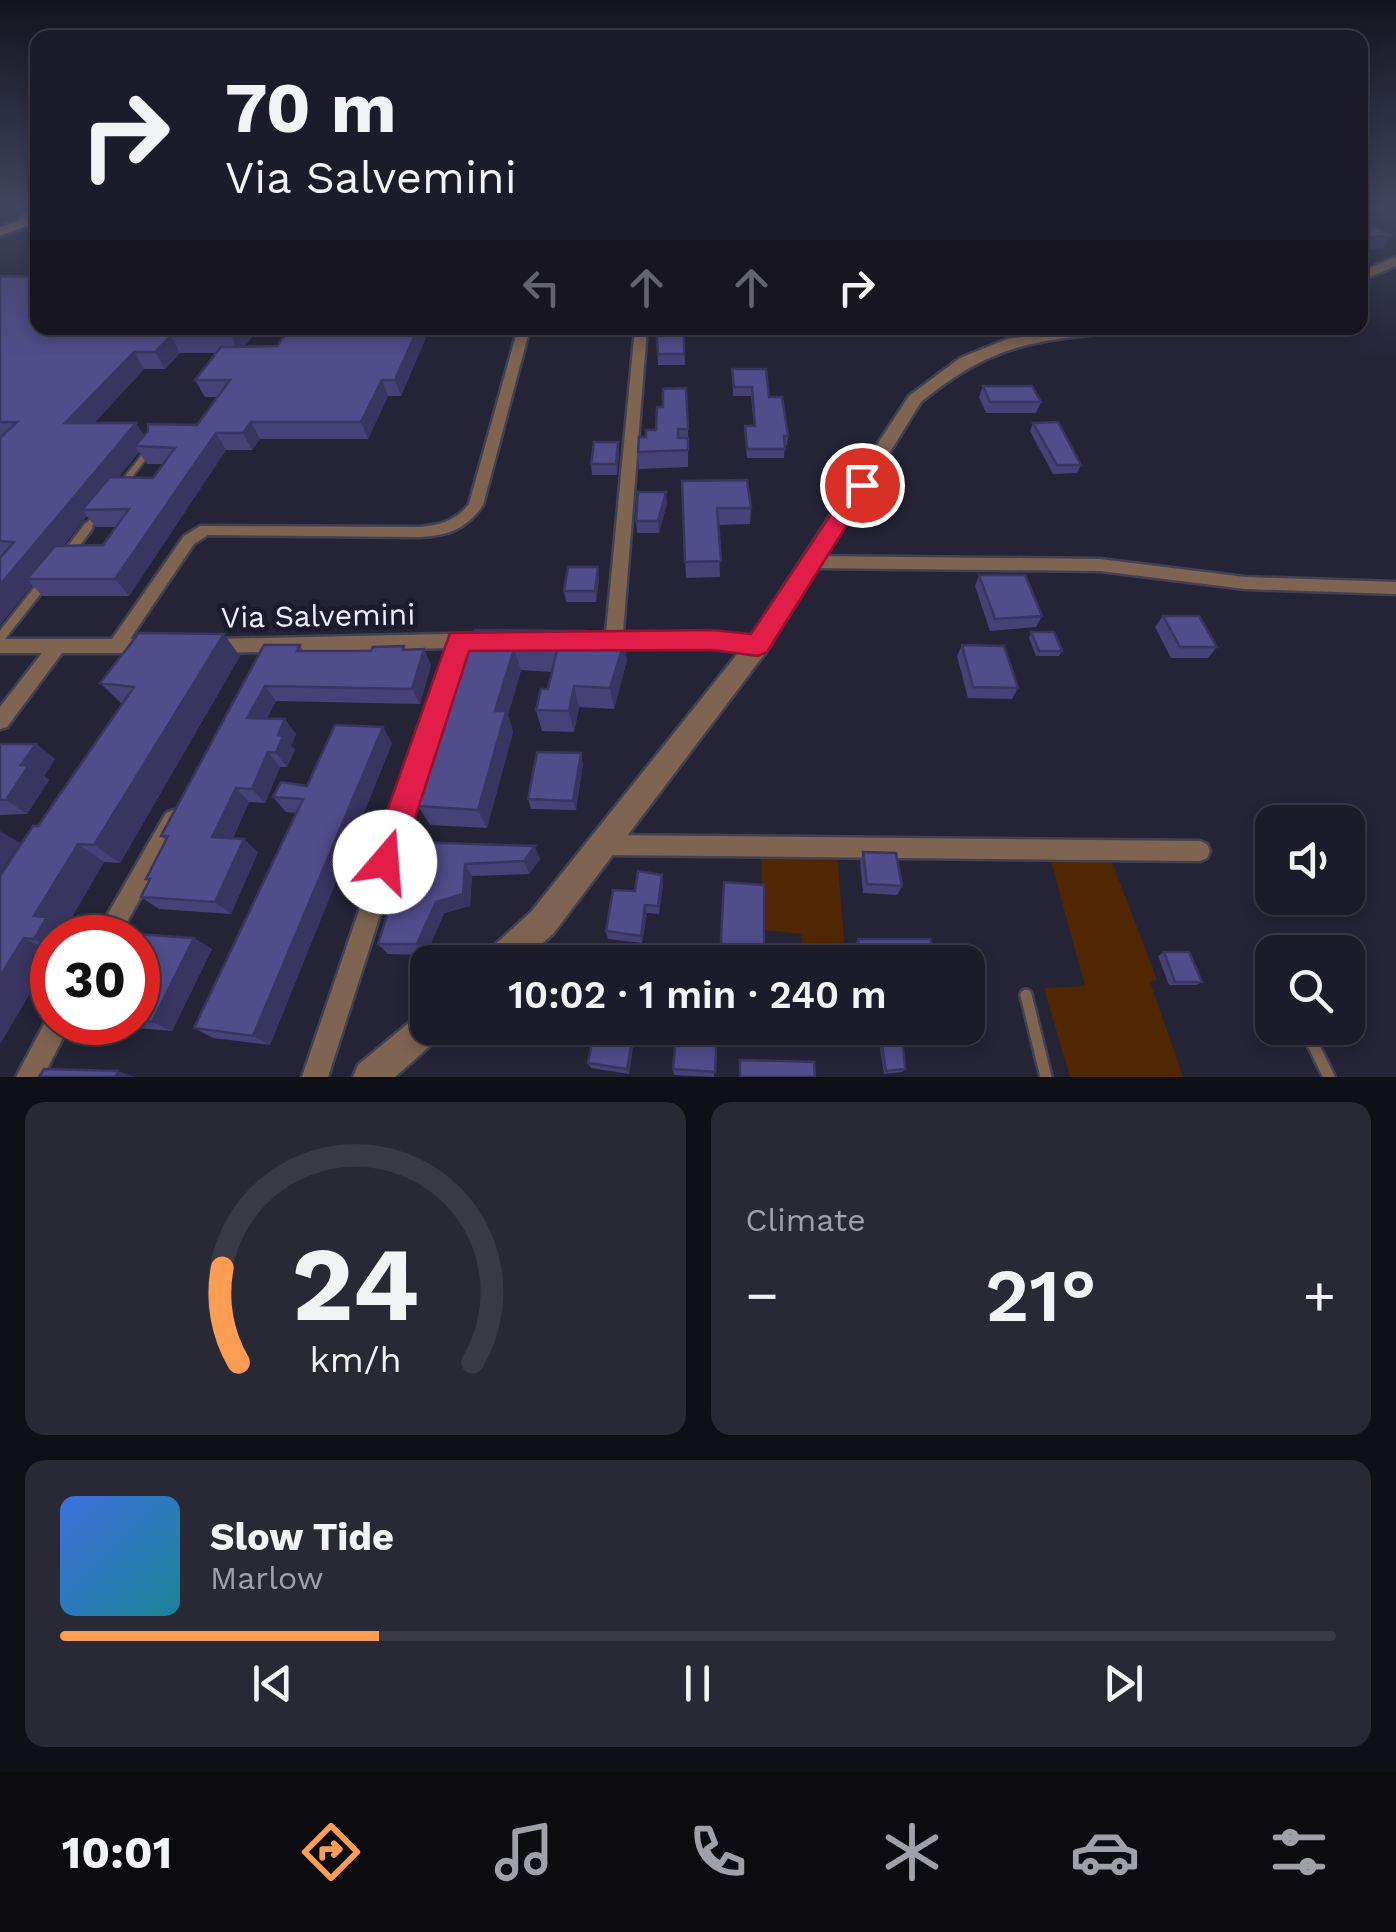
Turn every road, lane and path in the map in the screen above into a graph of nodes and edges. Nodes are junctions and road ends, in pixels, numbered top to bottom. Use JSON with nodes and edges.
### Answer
{"nodes":[{"id":1,"x":1396,"y":261,"type":"edge"},
{"id":2,"x":1368,"y":274,"type":"edge"},
{"id":3,"x":522,"y":335,"type":"edge"},
{"id":4,"x":641,"y":335,"type":"edge"},
{"id":5,"x":1054,"y":335,"type":"edge"},
{"id":6,"x":153,"y":445,"type":"edge"},
{"id":7,"x":118,"y":490,"type":"edge"},
{"id":8,"x":106,"y":505,"type":"edge"},
{"id":9,"x":813,"y":562,"type":"junction"},
{"id":10,"x":59,"y":564,"type":"edge"},
{"id":11,"x":47,"y":579,"type":"edge"},
{"id":12,"x":1396,"y":588,"type":"edge"},
{"id":13,"x":0,"y":638,"type":"edge"},
{"id":14,"x":594,"y":639,"type":"edge"},
{"id":15,"x":614,"y":639,"type":"junction"},
{"id":16,"x":517,"y":640,"type":"edge"},
{"id":17,"x":460,"y":641,"type":"junction"},
{"id":18,"x":58,"y":645,"type":"junction"},
{"id":19,"x":758,"y":645,"type":"junction"},
{"id":20,"x":0,"y":646,"type":"edge"},
{"id":21,"x":117,"y":646,"type":"junction"},
{"id":22,"x":168,"y":646,"type":"edge"},
{"id":23,"x":203,"y":646,"type":"edge"},
{"id":24,"x":0,"y":721,"type":"edge"},
{"id":25,"x":182,"y":804,"type":"edge"},
{"id":26,"x":603,"y":844,"type":"junction"},
{"id":27,"x":1200,"y":851,"type":"dead end"},
{"id":28,"x":118,"y":915,"type":"edge"},
{"id":29,"x":518,"y":945,"type":"edge"},
{"id":30,"x":1026,"y":995,"type":"dead end"},
{"id":31,"x":410,"y":1043,"type":"edge"},
{"id":32,"x":46,"y":1045,"type":"edge"},
{"id":33,"x":1313,"y":1045,"type":"edge"},
{"id":34,"x":29,"y":1077,"type":"edge"},
{"id":35,"x":315,"y":1077,"type":"edge"},
{"id":36,"x":370,"y":1077,"type":"edge"},
{"id":37,"x":1046,"y":1077,"type":"edge"},
{"id":38,"x":1329,"y":1077,"type":"edge"}],
"edges":[{"from":1,"to":2,"type":"street"},
{"from":3,"to":21,"type":"street"},
{"from":4,"to":15,"type":"street"},
{"from":5,"to":9,"type":"street"},
{"from":6,"to":7,"type":"lane"},
{"from":8,"to":10,"type":"lane"},
{"from":9,"to":12,"type":"street"},
{"from":9,"to":19,"type":"street"},
{"from":11,"to":13,"type":"lane"},
{"from":14,"to":15,"type":"street"},
{"from":15,"to":19,"type":"street"},
{"from":16,"to":17,"type":"street","name":"Via Salvemini"},
{"from":17,"to":23,"type":"street","name":"Via Salvemini"},
{"from":17,"to":35,"type":"street"},
{"from":18,"to":20,"type":"street"},
{"from":18,"to":21,"type":"street"},
{"from":18,"to":24,"type":"street"},
{"from":19,"to":26,"type":"street"},
{"from":21,"to":22,"type":"street"},
{"from":25,"to":28,"type":"street"},
{"from":26,"to":27,"type":"street"},
{"from":26,"to":29,"type":"street"},
{"from":30,"to":37,"type":"lane"},
{"from":31,"to":36,"type":"street"},
{"from":32,"to":34,"type":"street"},
{"from":33,"to":38,"type":"lane"}]}
